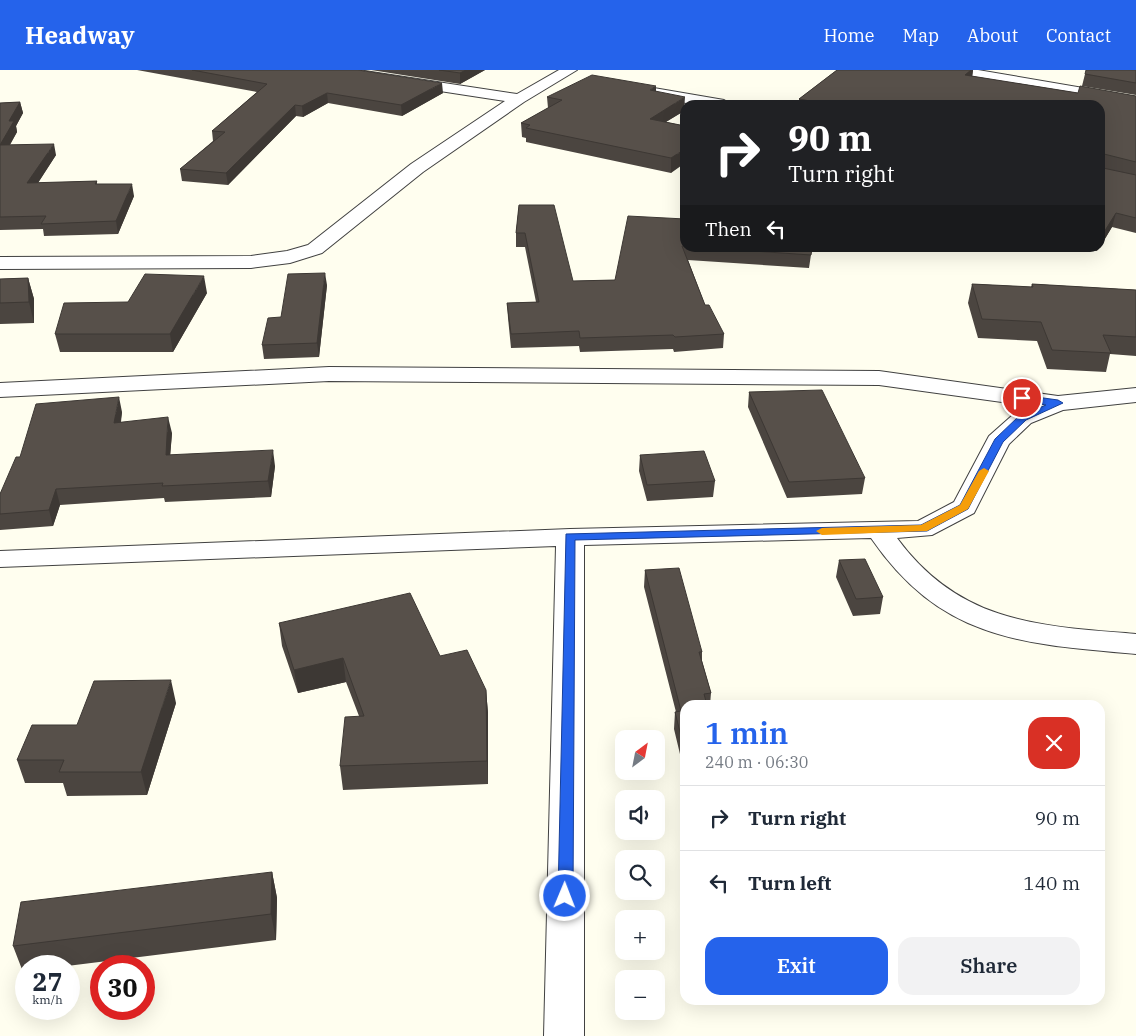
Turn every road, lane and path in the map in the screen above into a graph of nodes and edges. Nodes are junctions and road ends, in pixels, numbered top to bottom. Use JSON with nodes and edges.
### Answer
{"nodes":[{"id":1,"x":329,"y":70,"type":"edge"},
{"id":2,"x":953,"y":70,"type":"edge"},
{"id":3,"x":1038,"y":70,"type":"edge"},
{"id":4,"x":570,"y":75,"type":"edge"},
{"id":5,"x":1030,"y":84,"type":"junction"},
{"id":6,"x":638,"y":90,"type":"edge"},
{"id":7,"x":519,"y":99,"type":"junction"},
{"id":8,"x":695,"y":100,"type":"edge"},
{"id":9,"x":1136,"y":102,"type":"edge"},
{"id":10,"x":0,"y":263,"type":"edge"},
{"id":11,"x":0,"y":390,"type":"edge"},
{"id":12,"x":1136,"y":395,"type":"edge"},
{"id":13,"x":1058,"y":403,"type":"junction"},
{"id":14,"x":879,"y":531,"type":"junction"},
{"id":15,"x":570,"y":537,"type":"junction"},
{"id":16,"x":4,"y":566,"type":"edge"},
{"id":17,"x":1136,"y":644,"type":"edge"},
{"id":18,"x":564,"y":1036,"type":"edge"}],
"edges":[{"from":1,"to":7,"type":"street"},
{"from":2,"to":5,"type":"street"},
{"from":3,"to":5,"type":"street"},
{"from":4,"to":7,"type":"street"},
{"from":5,"to":9,"type":"street"},
{"from":6,"to":8,"type":"street"},
{"from":7,"to":10,"type":"street"},
{"from":11,"to":13,"type":"street"},
{"from":12,"to":13,"type":"street"},
{"from":13,"to":14,"type":"street"},
{"from":14,"to":15,"type":"street"},
{"from":14,"to":17,"type":"street"},
{"from":15,"to":16,"type":"street"},
{"from":15,"to":18,"type":"street"}]}
